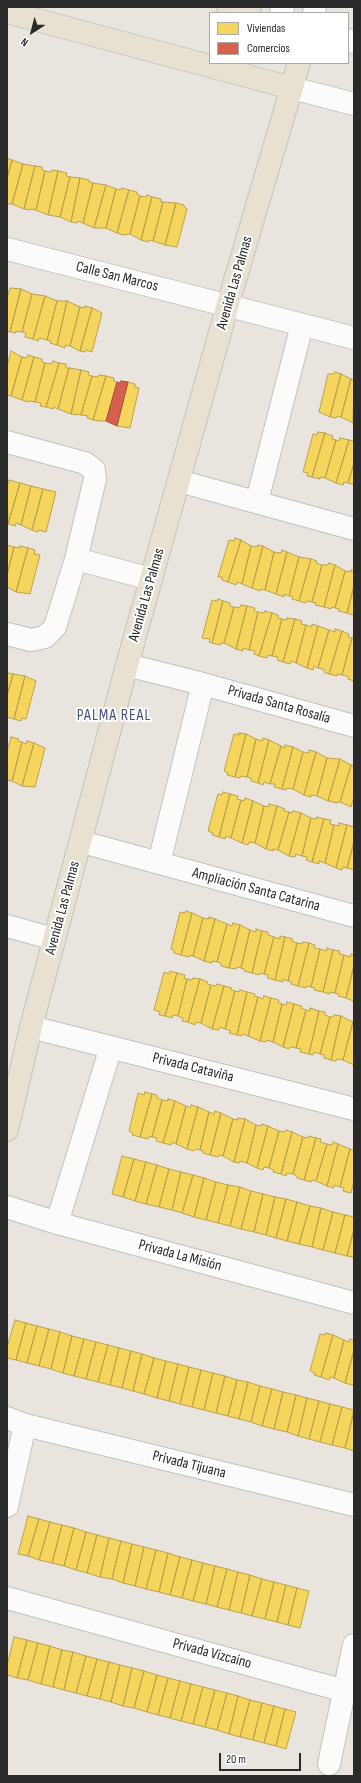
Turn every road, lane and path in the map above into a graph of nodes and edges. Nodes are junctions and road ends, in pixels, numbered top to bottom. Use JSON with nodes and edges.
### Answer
{"nodes":[{"id":1,"x":228,"y":7,"type":"edge"},
{"id":2,"x":7,"y":12,"type":"edge"},
{"id":3,"x":246,"y":12,"type":"edge"},
{"id":4,"x":299,"y":64,"type":"edge"},
{"id":5,"x":292,"y":88,"type":"junction"},
{"id":6,"x":354,"y":104,"type":"edge"},
{"id":7,"x":7,"y":249,"type":"edge"},
{"id":8,"x":228,"y":304,"type":"junction"},
{"id":9,"x":302,"y":324,"type":"junction"},
{"id":10,"x":354,"y":338,"type":"edge"},
{"id":11,"x":7,"y":442,"type":"edge"},
{"id":12,"x":179,"y":481,"type":"junction"},
{"id":13,"x":258,"y":501,"type":"junction"},
{"id":14,"x":354,"y":529,"type":"edge"},
{"id":15,"x":76,"y":559,"type":"junction"},
{"id":16,"x":151,"y":579,"type":"junction"},
{"id":17,"x":7,"y":634,"type":"edge"},
{"id":18,"x":127,"y":665,"type":"junction"},
{"id":19,"x":203,"y":684,"type":"junction"},
{"id":20,"x":354,"y":726,"type":"edge"},
{"id":21,"x":82,"y":842,"type":"junction"},
{"id":22,"x":159,"y":863,"type":"junction"},
{"id":23,"x":354,"y":916,"type":"edge"},
{"id":24,"x":7,"y":926,"type":"edge"},
{"id":25,"x":54,"y":939,"type":"junction"},
{"id":26,"x":31,"y":1027,"type":"junction"},
{"id":27,"x":111,"y":1047,"type":"junction"},
{"id":28,"x":354,"y":1109,"type":"edge"},
{"id":29,"x":7,"y":1130,"type":"edge"},
{"id":30,"x":7,"y":1207,"type":"edge"},
{"id":31,"x":57,"y":1223,"type":"junction"},
{"id":32,"x":354,"y":1303,"type":"edge"},
{"id":33,"x":16,"y":1422,"type":"edge"},
{"id":34,"x":354,"y":1505,"type":"edge"},
{"id":35,"x":7,"y":1506,"type":"edge"},
{"id":36,"x":7,"y":1598,"type":"edge"},
{"id":37,"x":354,"y":1645,"type":"edge"},
{"id":38,"x":345,"y":1691,"type":"junction"},
{"id":39,"x":329,"y":1764,"type":"dead end"}],
"edges":[{"from":1,"to":3,"type":"main road"},
{"from":2,"to":5,"type":"main road"},
{"from":4,"to":5,"type":"main road","name":"Avenida Las Palmas"},
{"from":5,"to":6,"type":"street"},
{"from":5,"to":8,"type":"main road","name":"Avenida Las Palmas"},
{"from":7,"to":8,"type":"street","name":"Calle San Marcos"},
{"from":8,"to":9,"type":"street","name":"Calle San Marcos"},
{"from":8,"to":12,"type":"main road","name":"Avenida Las Palmas"},
{"from":9,"to":10,"type":"street","name":"Calle San Marcos"},
{"from":9,"to":13,"type":"street"},
{"from":11,"to":15,"type":"street"},
{"from":12,"to":13,"type":"street"},
{"from":12,"to":16,"type":"main road","name":"Avenida Las Palmas"},
{"from":13,"to":14,"type":"street"},
{"from":15,"to":16,"type":"street"},
{"from":15,"to":17,"type":"street"},
{"from":16,"to":18,"type":"main road","name":"Avenida Las Palmas"},
{"from":18,"to":19,"type":"street","name":"Privada Santa Rosalía"},
{"from":18,"to":21,"type":"main road","name":"Avenida Las Palmas"},
{"from":19,"to":20,"type":"street","name":"Privada Santa Rosalía"},
{"from":19,"to":22,"type":"street"},
{"from":21,"to":22,"type":"street","name":"Ampliación Santa Catarina"},
{"from":21,"to":25,"type":"main road","name":"Avenida Las Palmas"},
{"from":22,"to":23,"type":"street","name":"Ampliación Santa Catarina"},
{"from":24,"to":25,"type":"street"},
{"from":25,"to":26,"type":"main road","name":"Avenida Las Palmas"},
{"from":26,"to":27,"type":"street","name":"Privada Cataviña"},
{"from":26,"to":29,"type":"main road","name":"Avenida Las Palmas"},
{"from":27,"to":28,"type":"street","name":"Privada Cataviña"},
{"from":27,"to":31,"type":"street"},
{"from":30,"to":31,"type":"street","name":"Privada La Misión"},
{"from":31,"to":32,"type":"street","name":"Privada La Misión"},
{"from":33,"to":34,"type":"street","name":"Privada Tijuana"},
{"from":33,"to":35,"type":"street"},
{"from":36,"to":38,"type":"street","name":"Privada Vizcaíno"},
{"from":37,"to":38,"type":"street"},
{"from":38,"to":39,"type":"street"}]}
